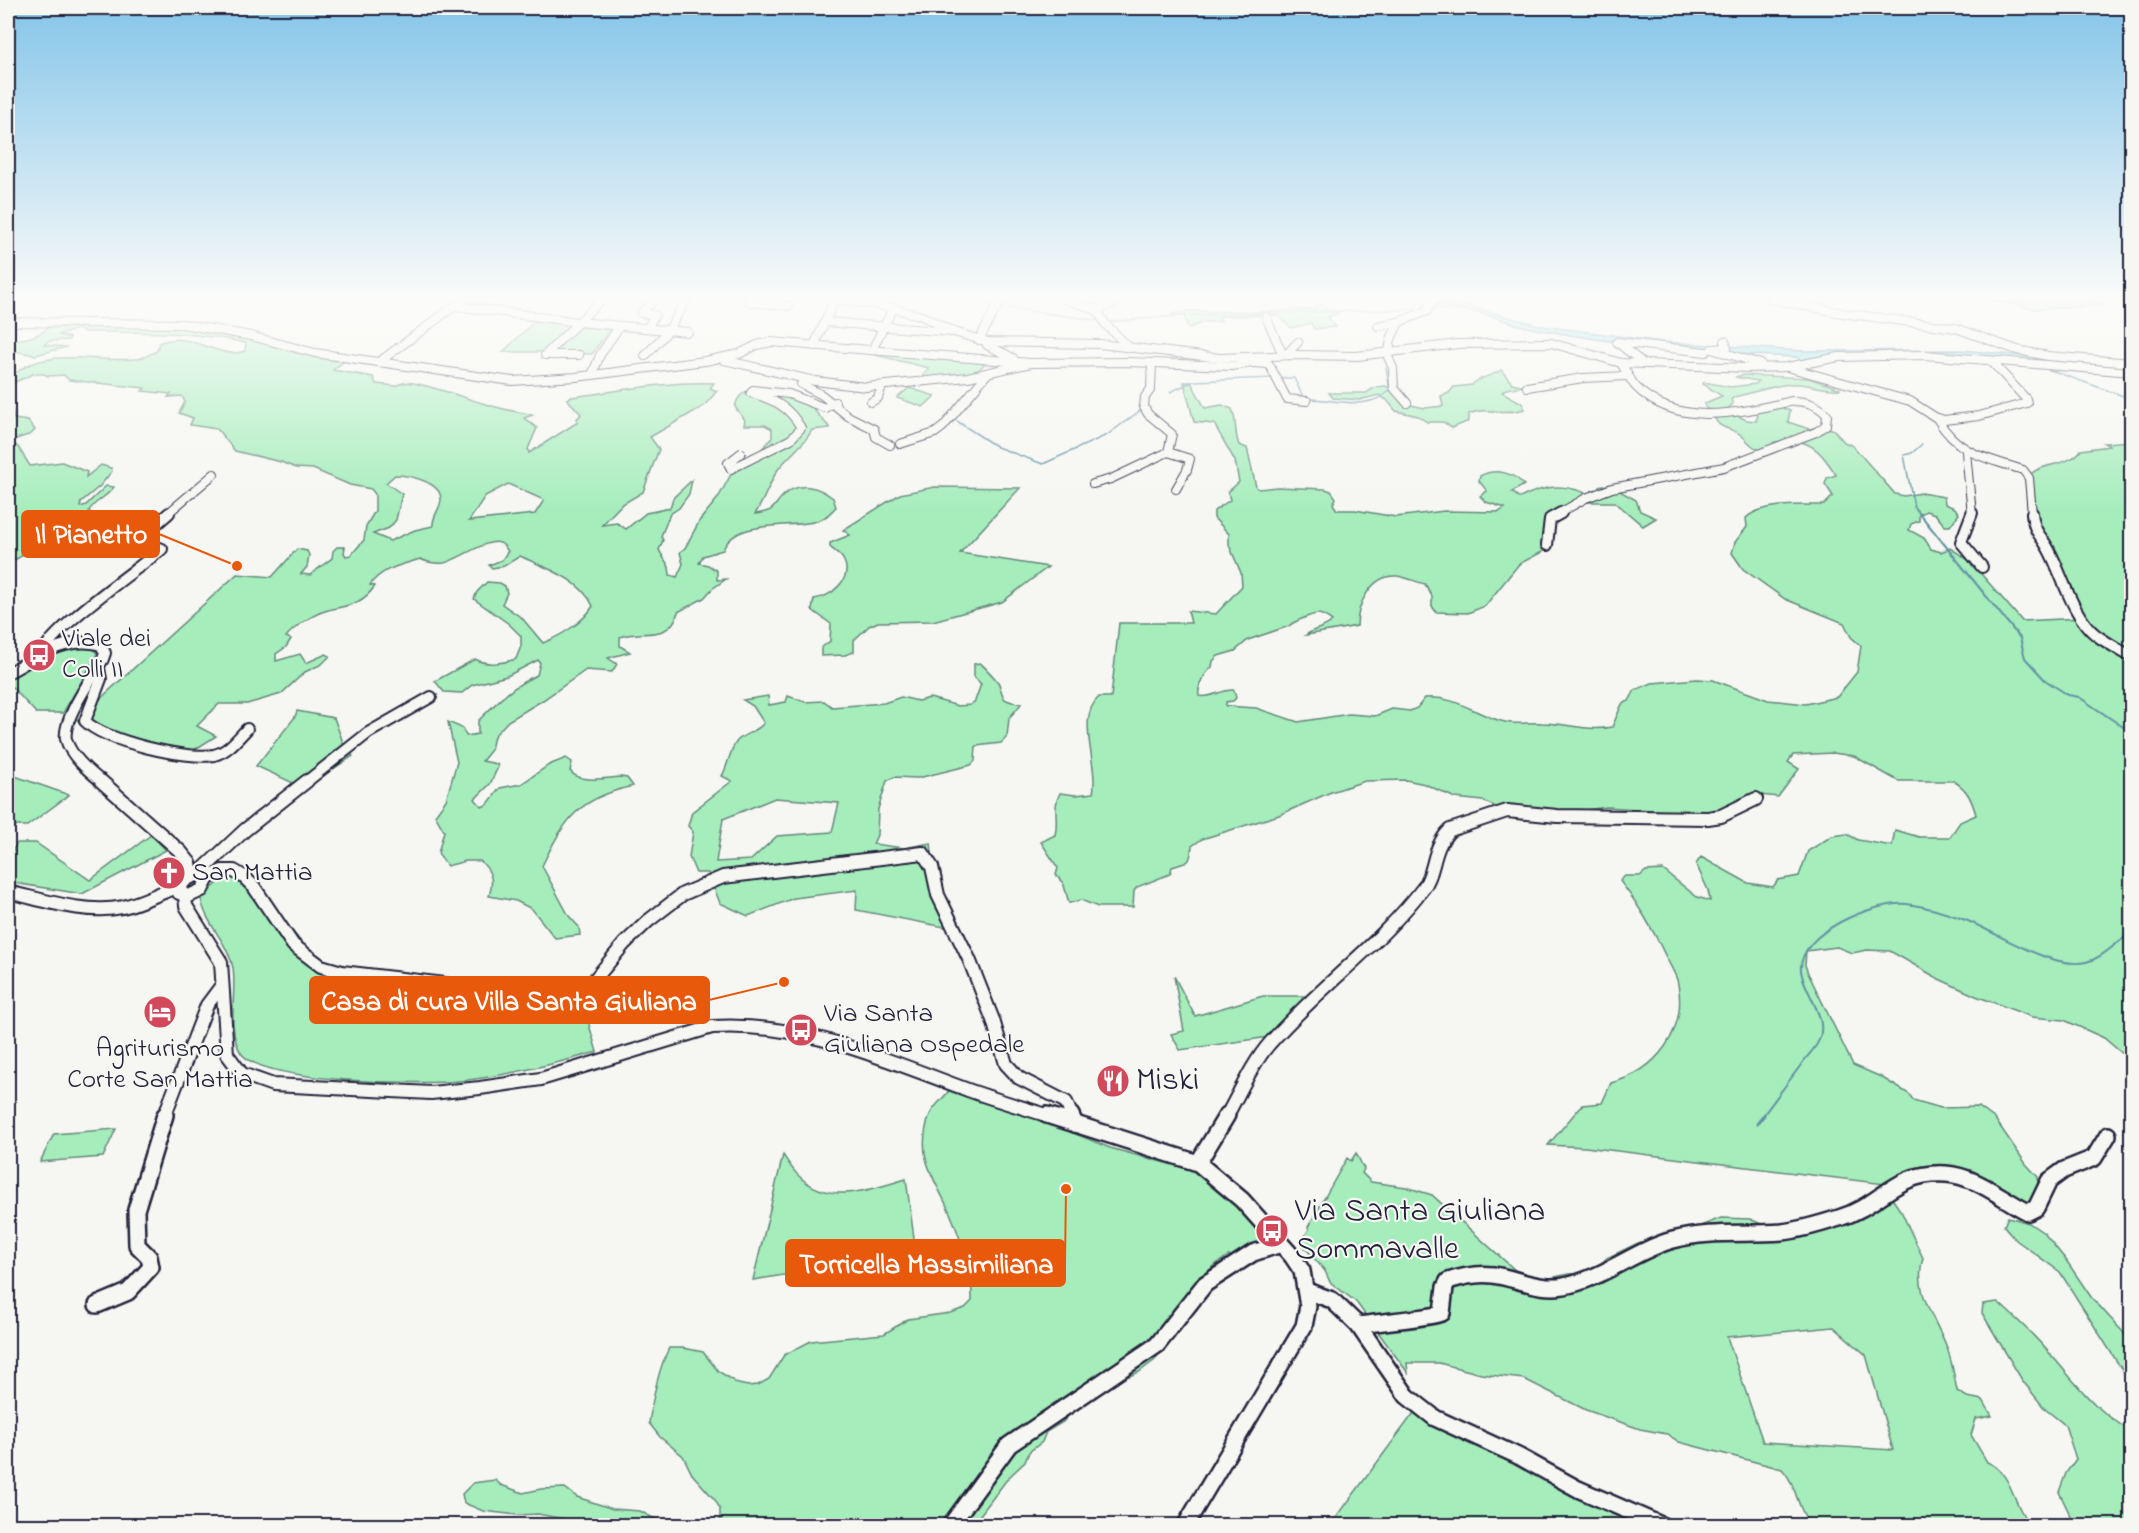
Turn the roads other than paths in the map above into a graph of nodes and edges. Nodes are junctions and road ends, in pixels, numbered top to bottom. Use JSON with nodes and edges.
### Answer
{"nodes":[{"id":1,"x":438,"y":371,"type":"edge"},
{"id":2,"x":594,"y":371,"type":"edge"},
{"id":3,"x":629,"y":371,"type":"edge"},
{"id":4,"x":757,"y":371,"type":"edge"},
{"id":5,"x":770,"y":371,"type":"edge"},
{"id":6,"x":988,"y":371,"type":"edge"},
{"id":7,"x":1001,"y":371,"type":"edge"},
{"id":8,"x":1152,"y":371,"type":"edge"},
{"id":9,"x":1272,"y":371,"type":"edge"},
{"id":10,"x":1392,"y":371,"type":"edge"},
{"id":11,"x":1624,"y":371,"type":"edge"},
{"id":12,"x":1800,"y":371,"type":"edge"},
{"id":13,"x":2000,"y":371,"type":"edge"},
{"id":14,"x":987,"y":374,"type":"junction"},
{"id":15,"x":592,"y":375,"type":"junction"},
{"id":16,"x":1627,"y":376,"type":"junction"},
{"id":17,"x":882,"y":386,"type":"junction"},
{"id":18,"x":1527,"y":387,"type":"dead end"},
{"id":19,"x":1307,"y":401,"type":"dead end"},
{"id":20,"x":835,"y":402,"type":"junction"},
{"id":21,"x":871,"y":402,"type":"dead end"},
{"id":22,"x":1407,"y":403,"type":"dead end"},
{"id":23,"x":1938,"y":420,"type":"junction"},
{"id":24,"x":900,"y":444,"type":"dead end"},
{"id":25,"x":890,"y":445,"type":"dead end"},
{"id":26,"x":1168,"y":452,"type":"junction"},
{"id":27,"x":1966,"y":452,"type":"junction"},
{"id":28,"x":741,"y":453,"type":"dead end"},
{"id":29,"x":213,"y":474,"type":"dead end"},
{"id":30,"x":1093,"y":484,"type":"dead end"},
{"id":31,"x":1176,"y":489,"type":"dead end"},
{"id":32,"x":1547,"y":545,"type":"dead end"},
{"id":33,"x":1982,"y":567,"type":"dead end"},
{"id":34,"x":40,"y":656,"type":"junction"},
{"id":35,"x":2132,"y":657,"type":"edge"},
{"id":36,"x":99,"y":668,"type":"junction"},
{"id":37,"x":8,"y":673,"type":"edge"},
{"id":38,"x":431,"y":697,"type":"dead end"},
{"id":39,"x":247,"y":729,"type":"dead end"},
{"id":40,"x":1756,"y":799,"type":"dead end"},
{"id":41,"x":200,"y":876,"type":"junction"},
{"id":42,"x":182,"y":891,"type":"junction"},
{"id":43,"x":8,"y":892,"type":"edge"},
{"id":44,"x":222,"y":985,"type":"junction"},
{"id":45,"x":1075,"y":1124,"type":"junction"},
{"id":46,"x":2108,"y":1135,"type":"dead end"},
{"id":47,"x":1198,"y":1163,"type":"junction"},
{"id":48,"x":1281,"y":1244,"type":"junction"},
{"id":49,"x":1307,"y":1291,"type":"junction"},
{"id":50,"x":97,"y":1305,"type":"dead end"},
{"id":51,"x":1358,"y":1325,"type":"junction"},
{"id":52,"x":950,"y":1526,"type":"edge"},
{"id":53,"x":1185,"y":1526,"type":"edge"},
{"id":54,"x":1663,"y":1526,"type":"edge"}],
"edges":[{"from":1,"to":15,"type":"street"},
{"from":2,"to":15,"type":"street"},
{"from":3,"to":15,"type":"street"},
{"from":4,"to":20,"type":"street"},
{"from":5,"to":17,"type":"street"},
{"from":6,"to":14,"type":"street"},
{"from":7,"to":14,"type":"street"},
{"from":8,"to":26,"type":"street"},
{"from":9,"to":19,"type":"street"},
{"from":10,"to":22,"type":"street"},
{"from":11,"to":16,"type":"street"},
{"from":12,"to":23,"type":"street"},
{"from":13,"to":23,"type":"street"},
{"from":14,"to":17,"type":"street"},
{"from":14,"to":24,"type":"street"},
{"from":16,"to":18,"type":"street"},
{"from":16,"to":32,"type":"street"},
{"from":17,"to":21,"type":"street"},
{"from":20,"to":25,"type":"street"},
{"from":20,"to":28,"type":"street"},
{"from":23,"to":27,"type":"street"},
{"from":26,"to":30,"type":"street"},
{"from":26,"to":31,"type":"street"},
{"from":27,"to":33,"type":"street"},
{"from":27,"to":35,"type":"street"},
{"from":29,"to":34,"type":"street"},
{"from":34,"to":36,"type":"street"},
{"from":34,"to":37,"type":"street"},
{"from":36,"to":39,"type":"street"},
{"from":36,"to":41,"type":"street"},
{"from":38,"to":41,"type":"street"},
{"from":40,"to":47,"type":"street"},
{"from":41,"to":42,"type":"street"},
{"from":41,"to":42,"type":"street"},
{"from":41,"to":45,"type":"street"},
{"from":42,"to":43,"type":"street"},
{"from":42,"to":44,"type":"street"},
{"from":44,"to":45,"type":"street"},
{"from":44,"to":50,"type":"street"},
{"from":45,"to":47,"type":"street"},
{"from":46,"to":51,"type":"street"},
{"from":47,"to":48,"type":"street"},
{"from":48,"to":49,"type":"street"},
{"from":48,"to":52,"type":"street"},
{"from":49,"to":51,"type":"street"},
{"from":49,"to":53,"type":"street"},
{"from":51,"to":54,"type":"street"}]}
